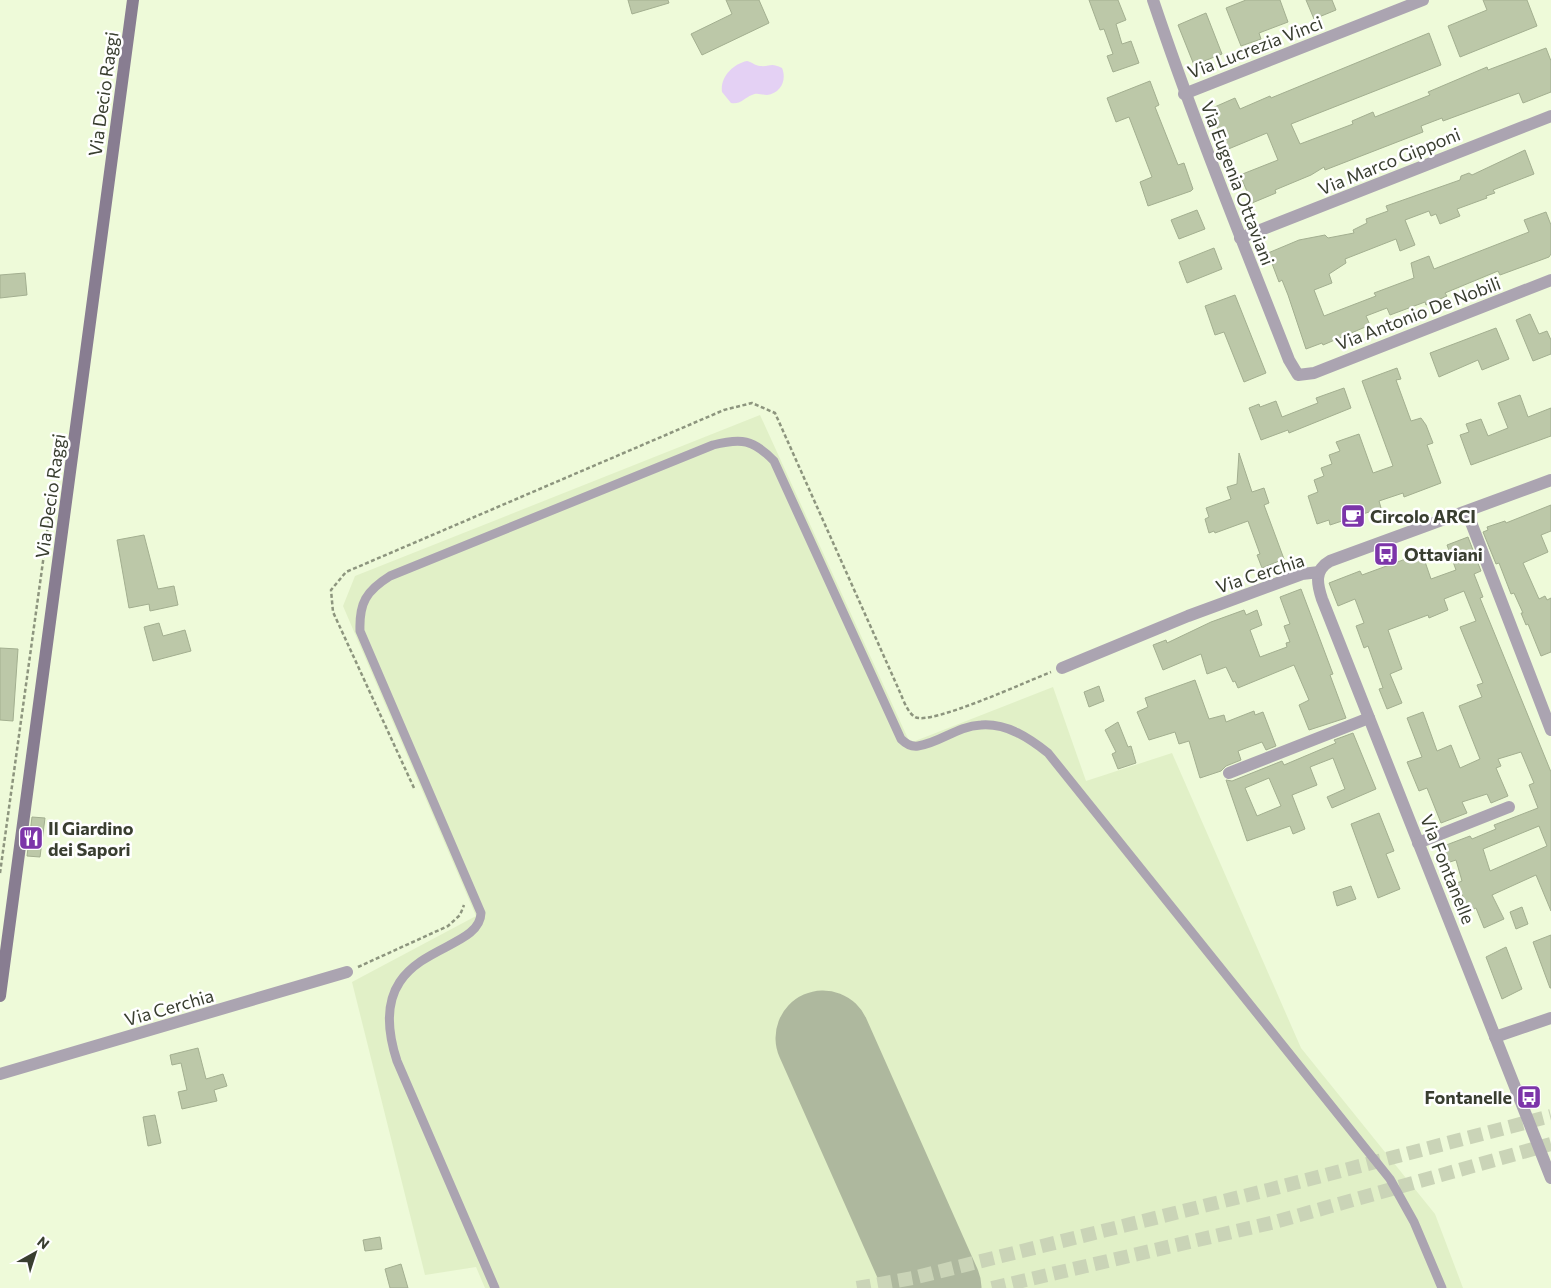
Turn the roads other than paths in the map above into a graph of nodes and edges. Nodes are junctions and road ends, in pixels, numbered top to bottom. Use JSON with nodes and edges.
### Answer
{"nodes":[{"id":1,"x":133,"y":0,"type":"edge"},
{"id":2,"x":1153,"y":0,"type":"edge"},
{"id":3,"x":1423,"y":0,"type":"edge"},
{"id":4,"x":1184,"y":94,"type":"junction"},
{"id":5,"x":1551,"y":116,"type":"edge"},
{"id":6,"x":1240,"y":238,"type":"junction"},
{"id":7,"x":1551,"y":280,"type":"edge"},
{"id":8,"x":1298,"y":374,"type":"joint"},
{"id":9,"x":1551,"y":480,"type":"edge"},
{"id":10,"x":1466,"y":512,"type":"junction"},
{"id":11,"x":1319,"y":572,"type":"junction"},
{"id":12,"x":1062,"y":668,"type":"road end"},
{"id":13,"x":1369,"y":718,"type":"junction"},
{"id":14,"x":1551,"y":730,"type":"edge"},
{"id":15,"x":1229,"y":773,"type":"dead end"},
{"id":16,"x":1509,"y":807,"type":"dead end"},
{"id":17,"x":1418,"y":843,"type":"junction"},
{"id":18,"x":347,"y":972,"type":"road end"},
{"id":19,"x":0,"y":996,"type":"edge"},
{"id":20,"x":1551,"y":1018,"type":"edge"},
{"id":21,"x":1495,"y":1036,"type":"junction"},
{"id":22,"x":0,"y":1074,"type":"edge"},
{"id":23,"x":1551,"y":1178,"type":"edge"},
{"id":24,"x":495,"y":1288,"type":"edge"},
{"id":25,"x":1442,"y":1288,"type":"edge"}],
"edges":[{"from":1,"to":19,"type":"main road","name":"Via Decio Raggi"},
{"from":2,"to":4,"type":"street","name":"Via Eugenia Ottaviani"},
{"from":3,"to":4,"type":"street","name":"Via Lucrezia Vinci"},
{"from":4,"to":6,"type":"street","name":"Via Eugenia Ottaviani"},
{"from":5,"to":6,"type":"street","name":"Via Marco Gipponi"},
{"from":6,"to":8,"type":"street","name":"Via Eugenia Ottaviani"},
{"from":7,"to":8,"type":"street","name":"Via Antonio De Nobili"},
{"from":9,"to":10,"type":"street","name":"Via Cerchia"},
{"from":10,"to":11,"type":"street","name":"Via Cerchia"},
{"from":10,"to":14,"type":"street"},
{"from":11,"to":12,"type":"street","name":"Via Cerchia"},
{"from":11,"to":13,"type":"street","name":"Via Fontanelle"},
{"from":13,"to":15,"type":"street"},
{"from":13,"to":17,"type":"street","name":"Via Fontanelle"},
{"from":16,"to":17,"type":"street"},
{"from":17,"to":21,"type":"street","name":"Via Fontanelle"},
{"from":18,"to":22,"type":"street","name":"Via Cerchia"},
{"from":20,"to":21,"type":"street"},
{"from":21,"to":23,"type":"street","name":"Via Fontanelle"},
{"from":24,"to":25,"type":"lane"}]}
